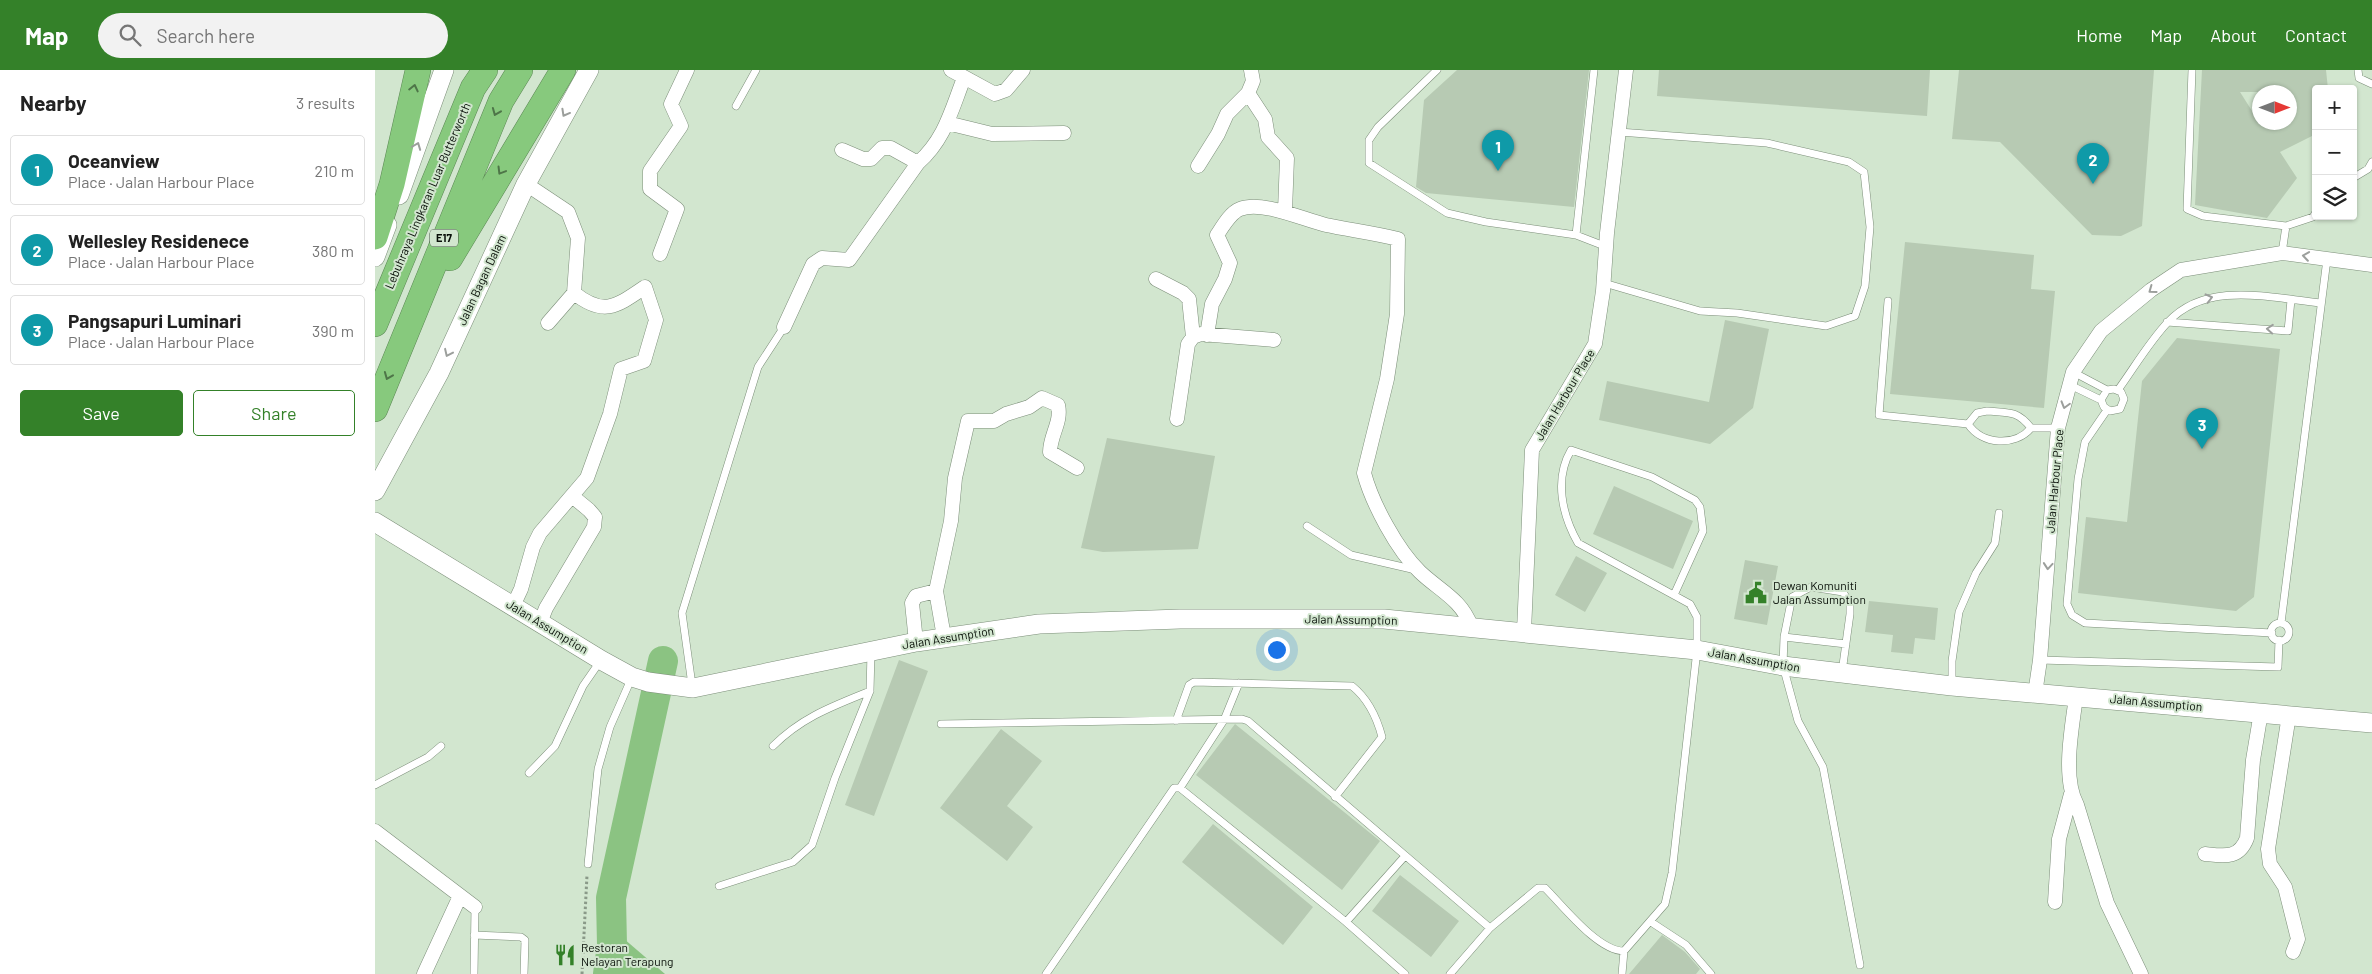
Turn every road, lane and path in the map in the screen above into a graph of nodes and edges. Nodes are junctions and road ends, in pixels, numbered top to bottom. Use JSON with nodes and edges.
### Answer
{"nodes":[{"id":1,"x":418,"y":70,"type":"edge"},
{"id":2,"x":444,"y":70,"type":"edge"},
{"id":3,"x":520,"y":70,"type":"edge"},
{"id":4,"x":563,"y":70,"type":"edge"},
{"id":5,"x":589,"y":70,"type":"edge"},
{"id":6,"x":687,"y":70,"type":"edge"},
{"id":7,"x":757,"y":70,"type":"edge"},
{"id":8,"x":951,"y":70,"type":"edge"},
{"id":9,"x":1023,"y":70,"type":"edge"},
{"id":10,"x":1251,"y":70,"type":"edge"},
{"id":11,"x":1437,"y":70,"type":"edge"},
{"id":12,"x":1594,"y":70,"type":"edge"},
{"id":13,"x":1626,"y":70,"type":"edge"},
{"id":14,"x":2193,"y":70,"type":"edge"},
{"id":15,"x":2358,"y":70,"type":"edge"},
{"id":16,"x":479,"y":76,"type":"edge"},
{"id":17,"x":964,"y":78,"type":"junction"},
{"id":18,"x":2372,"y":84,"type":"edge"},
{"id":19,"x":1248,"y":92,"type":"junction"},
{"id":20,"x":736,"y":106,"type":"dead end"},
{"id":21,"x":947,"y":123,"type":"junction"},
{"id":22,"x":1619,"y":132,"type":"junction"},
{"id":23,"x":1064,"y":133,"type":"dead end"},
{"id":24,"x":842,"y":150,"type":"dead end"},
{"id":25,"x":2372,"y":162,"type":"edge"},
{"id":26,"x":918,"y":163,"type":"junction"},
{"id":27,"x":1197,"y":166,"type":"dead end"},
{"id":28,"x":2357,"y":176,"type":"edge"},
{"id":29,"x":526,"y":184,"type":"junction"},
{"id":30,"x":1285,"y":211,"type":"junction"},
{"id":31,"x":2312,"y":217,"type":"edge"},
{"id":32,"x":2286,"y":226,"type":"junction"},
{"id":33,"x":1576,"y":235,"type":"junction"},
{"id":34,"x":375,"y":237,"type":"edge"},
{"id":35,"x":1607,"y":247,"type":"junction"},
{"id":36,"x":2282,"y":253,"type":"junction"},
{"id":37,"x":660,"y":254,"type":"dead end"},
{"id":38,"x":375,"y":257,"type":"edge"},
{"id":39,"x":2327,"y":259,"type":"junction"},
{"id":40,"x":2372,"y":265,"type":"edge"},
{"id":41,"x":1155,"y":279,"type":"dead end"},
{"id":42,"x":1604,"y":283,"type":"junction"},
{"id":43,"x":573,"y":293,"type":"junction"},
{"id":44,"x":2291,"y":300,"type":"junction"},
{"id":45,"x":1888,"y":301,"type":"dead end"},
{"id":46,"x":2321,"y":303,"type":"junction"},
{"id":47,"x":2167,"y":322,"type":"junction"},
{"id":48,"x":548,"y":323,"type":"dead end"},
{"id":49,"x":375,"y":324,"type":"edge"},
{"id":50,"x":784,"y":327,"type":"joint"},
{"id":51,"x":405,"y":334,"type":"junction"},
{"id":52,"x":1207,"y":335,"type":"junction"},
{"id":53,"x":1193,"y":337,"type":"junction"},
{"id":54,"x":1274,"y":340,"type":"dead end"},
{"id":55,"x":2072,"y":379,"type":"junction"},
{"id":56,"x":2107,"y":390,"type":"junction"},
{"id":57,"x":2118,"y":390,"type":"junction"},
{"id":58,"x":2101,"y":400,"type":"junction"},
{"id":59,"x":375,"y":409,"type":"edge"},
{"id":60,"x":2107,"y":410,"type":"junction"},
{"id":61,"x":1177,"y":419,"type":"dead end"},
{"id":62,"x":1968,"y":424,"type":"junction"},
{"id":63,"x":2031,"y":428,"type":"junction"},
{"id":64,"x":2059,"y":428,"type":"junction"},
{"id":65,"x":1077,"y":468,"type":"dead end"},
{"id":66,"x":375,"y":490,"type":"edge"},
{"id":67,"x":572,"y":496,"type":"junction"},
{"id":68,"x":1999,"y":512,"type":"dead end"},
{"id":69,"x":375,"y":522,"type":"edge"},
{"id":70,"x":1307,"y":526,"type":"dead end"},
{"id":71,"x":1419,"y":571,"type":"junction"},
{"id":72,"x":936,"y":591,"type":"junction"},
{"id":73,"x":1673,"y":595,"type":"junction"},
{"id":74,"x":513,"y":606,"type":"junction"},
{"id":75,"x":543,"y":616,"type":"junction"},
{"id":76,"x":2281,"y":623,"type":"junction"},
{"id":77,"x":1471,"y":626,"type":"junction"},
{"id":78,"x":1524,"y":631,"type":"junction"},
{"id":79,"x":2271,"y":633,"type":"junction"},
{"id":80,"x":944,"y":637,"type":"junction"},
{"id":81,"x":1784,"y":637,"type":"junction"},
{"id":82,"x":2279,"y":640,"type":"junction"},
{"id":83,"x":916,"y":642,"type":"junction"},
{"id":84,"x":1846,"y":644,"type":"junction"},
{"id":85,"x":1697,"y":650,"type":"junction"},
{"id":86,"x":871,"y":651,"type":"junction"},
{"id":87,"x":601,"y":660,"type":"junction"},
{"id":88,"x":2040,"y":660,"type":"junction"},
{"id":89,"x":1783,"y":666,"type":"junction"},
{"id":90,"x":1842,"y":673,"type":"junction"},
{"id":91,"x":640,"y":679,"type":"junction"},
{"id":92,"x":1239,"y":683,"type":"junction"},
{"id":93,"x":1953,"y":686,"type":"junction"},
{"id":94,"x":693,"y":688,"type":"junction"},
{"id":95,"x":869,"y":691,"type":"junction"},
{"id":96,"x":2035,"y":694,"type":"junction"},
{"id":97,"x":2076,"y":697,"type":"junction"},
{"id":98,"x":2261,"y":712,"type":"junction"},
{"id":99,"x":2289,"y":715,"type":"junction"},
{"id":100,"x":1224,"y":720,"type":"junction"},
{"id":101,"x":1176,"y":721,"type":"junction"},
{"id":102,"x":2372,"y":723,"type":"edge"},
{"id":103,"x":941,"y":724,"type":"dead end"},
{"id":104,"x":441,"y":746,"type":"dead end"},
{"id":105,"x":773,"y":746,"type":"dead end"},
{"id":106,"x":529,"y":773,"type":"dead end"},
{"id":107,"x":375,"y":785,"type":"edge"},
{"id":108,"x":1180,"y":788,"type":"junction"},
{"id":109,"x":2071,"y":794,"type":"junction"},
{"id":110,"x":1335,"y":797,"type":"junction"},
{"id":111,"x":375,"y":831,"type":"edge"},
{"id":112,"x":2205,"y":854,"type":"dead end"},
{"id":113,"x":1405,"y":856,"type":"junction"},
{"id":114,"x":588,"y":864,"type":"joint"},
{"id":115,"x":719,"y":886,"type":"dead end"},
{"id":116,"x":461,"y":896,"type":"junction"},
{"id":117,"x":2055,"y":902,"type":"dead end"},
{"id":118,"x":475,"y":907,"type":"joint"},
{"id":119,"x":1346,"y":922,"type":"junction"},
{"id":120,"x":1651,"y":922,"type":"junction"},
{"id":121,"x":1490,"y":928,"type":"junction"},
{"id":122,"x":474,"y":935,"type":"junction"},
{"id":123,"x":1625,"y":950,"type":"junction"},
{"id":124,"x":2293,"y":952,"type":"dead end"},
{"id":125,"x":1859,"y":966,"type":"dead end"},
{"id":126,"x":425,"y":974,"type":"edge"},
{"id":127,"x":474,"y":974,"type":"edge"},
{"id":128,"x":524,"y":974,"type":"edge"},
{"id":129,"x":582,"y":974,"type":"edge"},
{"id":130,"x":1047,"y":974,"type":"edge"},
{"id":131,"x":1405,"y":974,"type":"edge"},
{"id":132,"x":1451,"y":974,"type":"edge"},
{"id":133,"x":1622,"y":974,"type":"edge"},
{"id":134,"x":1711,"y":974,"type":"edge"},
{"id":135,"x":2141,"y":974,"type":"edge"}],
"edges":[{"from":34,"to":1,"type":"highway","one_way":true},
{"from":38,"to":2,"type":"street","one_way":true},
{"from":3,"to":51,"type":"highway","number":"E17","one_way":true},
{"from":4,"to":51,"type":"highway","one_way":true},
{"from":5,"to":29,"type":"street","name":"Jalan Bagan Dalam","one_way":true},
{"from":6,"to":37,"type":"street"},
{"from":7,"to":20,"type":"lane"},
{"from":8,"to":17,"type":"street"},
{"from":9,"to":17,"type":"street"},
{"from":10,"to":19,"type":"street"},
{"from":11,"to":33,"type":"lane"},
{"from":12,"to":33,"type":"lane"},
{"from":13,"to":22,"type":"street","name":"Jalan Harbour Place"},
{"from":14,"to":32,"type":"lane"},
{"from":15,"to":18,"type":"lane"},
{"from":16,"to":49,"type":"highway","name":"Lebuhraya Lingkaran Luar Butterworth","number":"E17"},
{"from":17,"to":21,"type":"street"},
{"from":19,"to":27,"type":"street"},
{"from":19,"to":30,"type":"street"},
{"from":21,"to":23,"type":"street"},
{"from":21,"to":26,"type":"street"},
{"from":22,"to":35,"type":"street","name":"Jalan Harbour Place"},
{"from":22,"to":42,"type":"lane"},
{"from":24,"to":26,"type":"street"},
{"from":25,"to":28,"type":"lane"},
{"from":26,"to":50,"type":"street"},
{"from":29,"to":43,"type":"street"},
{"from":29,"to":66,"type":"street","name":"Jalan Bagan Dalam","one_way":true},
{"from":30,"to":52,"type":"street"},
{"from":30,"to":71,"type":"street"},
{"from":31,"to":32,"type":"lane"},
{"from":32,"to":36,"type":"lane"},
{"from":33,"to":35,"type":"lane"},
{"from":35,"to":42,"type":"street","name":"Jalan Harbour Place"},
{"from":39,"to":36,"type":"street","name":"Jalan Harbour Place","one_way":true},
{"from":36,"to":55,"type":"street","name":"Jalan Harbour Place","one_way":true},
{"from":39,"to":40,"type":"street","name":"Jalan Harbour Place"},
{"from":39,"to":46,"type":"lane"},
{"from":41,"to":53,"type":"street"},
{"from":42,"to":78,"type":"street","name":"Jalan Harbour Place"},
{"from":43,"to":48,"type":"street"},
{"from":43,"to":67,"type":"street"},
{"from":44,"to":46,"type":"lane"},
{"from":47,"to":44,"type":"lane","one_way":true},
{"from":44,"to":47,"type":"lane","one_way":true},
{"from":45,"to":62,"type":"lane"},
{"from":46,"to":76,"type":"lane"},
{"from":47,"to":57,"type":"lane"},
{"from":50,"to":94,"type":"lane"},
{"from":51,"to":59,"type":"highway","number":"E17","one_way":true},
{"from":52,"to":53,"type":"street"},
{"from":52,"to":54,"type":"street"},
{"from":53,"to":61,"type":"street"},
{"from":55,"to":56,"type":"lane"},
{"from":55,"to":58,"type":"lane"},
{"from":55,"to":64,"type":"street","name":"Jalan Harbour Place","one_way":true},
{"from":56,"to":57,"type":"lane"},
{"from":56,"to":58,"type":"lane"},
{"from":57,"to":60,"type":"lane"},
{"from":58,"to":60,"type":"lane"},
{"from":60,"to":79,"type":"lane"},
{"from":62,"to":63,"type":"lane"},
{"from":62,"to":63,"type":"lane"},
{"from":63,"to":64,"type":"lane"},
{"from":64,"to":88,"type":"street","name":"Jalan Harbour Place","one_way":true},
{"from":65,"to":72,"type":"street"},
{"from":67,"to":74,"type":"street"},
{"from":67,"to":75,"type":"street"},
{"from":68,"to":93,"type":"lane"},
{"from":69,"to":74,"type":"street","name":"Jalan Assumption"},
{"from":70,"to":71,"type":"lane"},
{"from":71,"to":77,"type":"street"},
{"from":72,"to":80,"type":"street"},
{"from":72,"to":83,"type":"street"},
{"from":73,"to":73,"type":"lane"},
{"from":73,"to":85,"type":"lane"},
{"from":74,"to":75,"type":"street","name":"Jalan Assumption"},
{"from":75,"to":87,"type":"street","name":"Jalan Assumption"},
{"from":76,"to":79,"type":"lane"},
{"from":76,"to":82,"type":"lane"},
{"from":77,"to":78,"type":"street","name":"Jalan Assumption"},
{"from":77,"to":80,"type":"street","name":"Jalan Assumption"},
{"from":78,"to":85,"type":"street","name":"Jalan Assumption"},
{"from":79,"to":82,"type":"lane"},
{"from":80,"to":83,"type":"street","name":"Jalan Assumption"},
{"from":81,"to":84,"type":"lane"},
{"from":81,"to":84,"type":"lane"},
{"from":81,"to":89,"type":"lane"},
{"from":82,"to":88,"type":"lane"},
{"from":83,"to":86,"type":"street","name":"Jalan Assumption"},
{"from":84,"to":90,"type":"lane"},
{"from":85,"to":89,"type":"street","name":"Jalan Assumption"},
{"from":85,"to":120,"type":"lane"},
{"from":86,"to":94,"type":"street","name":"Jalan Assumption"},
{"from":86,"to":95,"type":"lane"},
{"from":87,"to":91,"type":"street","name":"Jalan Assumption"},
{"from":87,"to":106,"type":"lane"},
{"from":88,"to":96,"type":"street","name":"Jalan Harbour Place"},
{"from":89,"to":90,"type":"street","name":"Jalan Assumption"},
{"from":89,"to":125,"type":"lane"},
{"from":90,"to":93,"type":"street","name":"Jalan Assumption"},
{"from":91,"to":94,"type":"street","name":"Jalan Assumption"},
{"from":91,"to":114,"type":"lane"},
{"from":92,"to":100,"type":"lane"},
{"from":92,"to":101,"type":"lane"},
{"from":92,"to":110,"type":"lane"},
{"from":93,"to":96,"type":"street","name":"Jalan Assumption"},
{"from":95,"to":105,"type":"lane"},
{"from":95,"to":115,"type":"lane"},
{"from":96,"to":97,"type":"street","name":"Jalan Assumption"},
{"from":97,"to":98,"type":"street","name":"Jalan Assumption"},
{"from":97,"to":109,"type":"street"},
{"from":98,"to":99,"type":"street","name":"Jalan Assumption"},
{"from":98,"to":112,"type":"street"},
{"from":99,"to":102,"type":"street","name":"Jalan Assumption"},
{"from":99,"to":124,"type":"street"},
{"from":100,"to":101,"type":"lane"},
{"from":100,"to":108,"type":"lane"},
{"from":100,"to":110,"type":"lane"},
{"from":101,"to":103,"type":"lane"},
{"from":104,"to":107,"type":"lane"},
{"from":108,"to":119,"type":"lane"},
{"from":108,"to":130,"type":"lane"},
{"from":109,"to":117,"type":"street"},
{"from":109,"to":135,"type":"street"},
{"from":110,"to":113,"type":"lane"},
{"from":111,"to":116,"type":"street"},
{"from":113,"to":119,"type":"lane"},
{"from":113,"to":121,"type":"lane"},
{"from":114,"to":129,"type":"path"},
{"from":116,"to":118,"type":"street"},
{"from":116,"to":126,"type":"street"},
{"from":118,"to":122,"type":"lane"},
{"from":119,"to":131,"type":"lane"},
{"from":120,"to":123,"type":"lane"},
{"from":120,"to":134,"type":"lane"},
{"from":121,"to":123,"type":"lane"},
{"from":121,"to":132,"type":"lane"},
{"from":122,"to":127,"type":"lane"},
{"from":122,"to":128,"type":"lane"},
{"from":123,"to":133,"type":"lane"}]}
